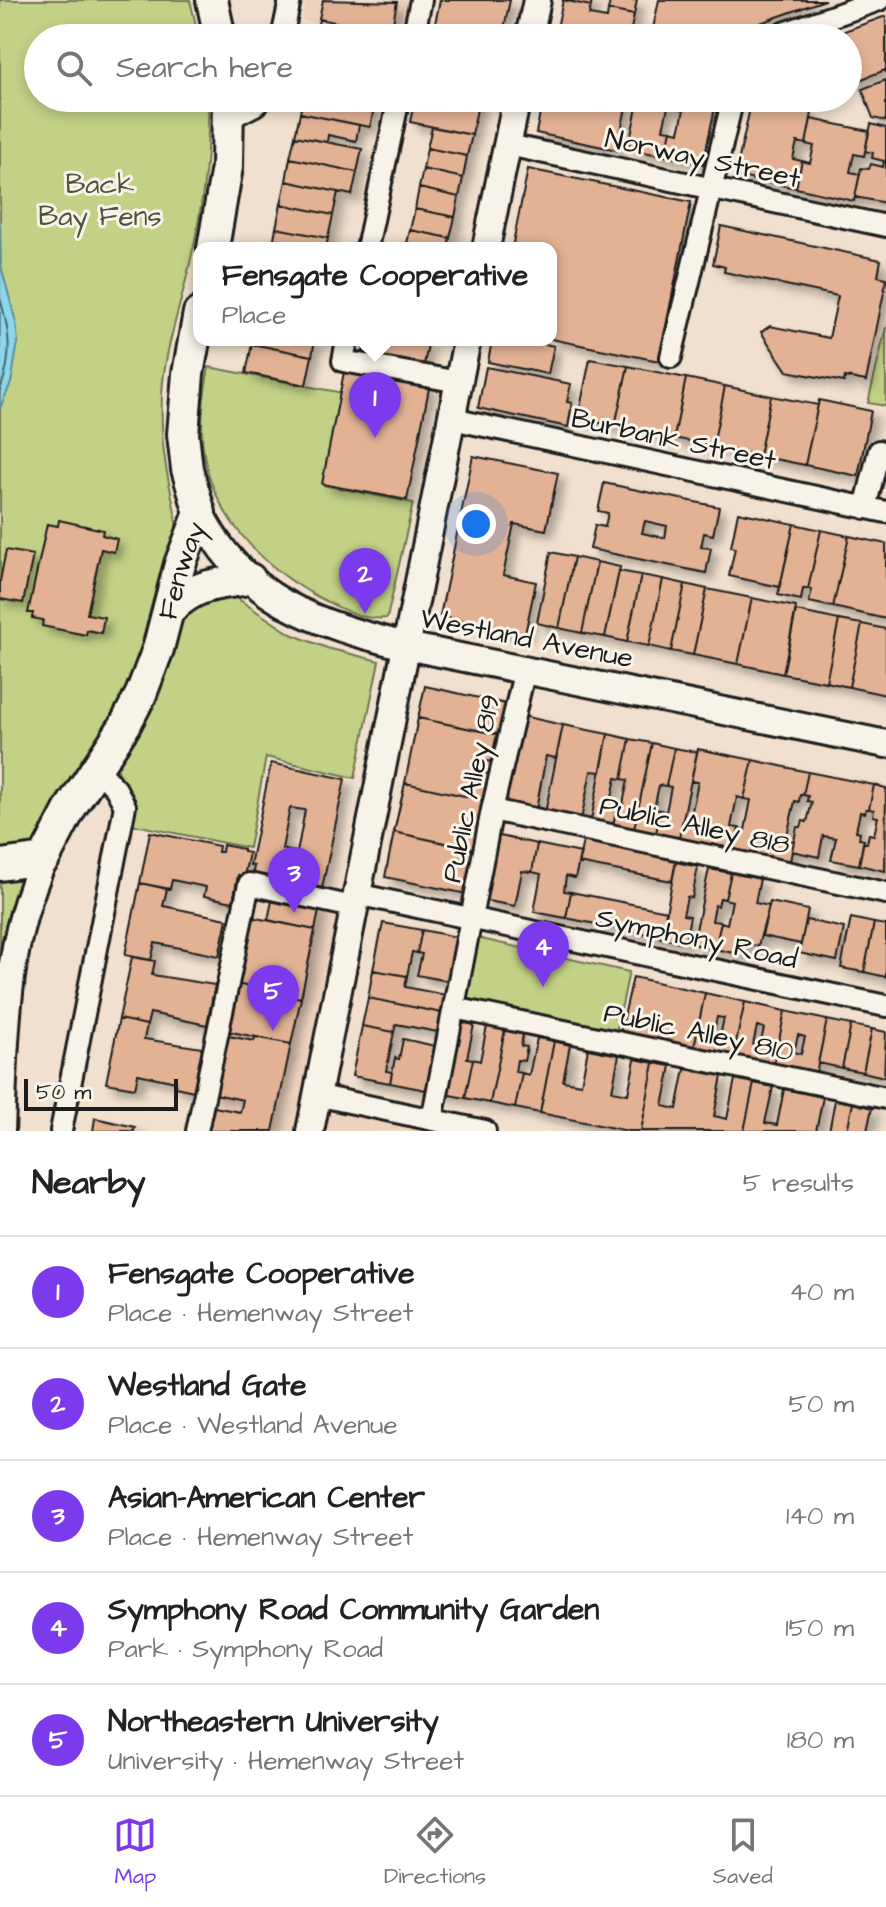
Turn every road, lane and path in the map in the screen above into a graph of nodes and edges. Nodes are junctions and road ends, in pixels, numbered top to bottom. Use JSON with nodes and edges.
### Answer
{"nodes":[{"id":1,"x":212,"y":0,"type":"edge"},
{"id":2,"x":290,"y":0,"type":"edge"},
{"id":3,"x":421,"y":0,"type":"edge"},
{"id":4,"x":537,"y":0,"type":"edge"},
{"id":5,"x":879,"y":0,"type":"edge"},
{"id":6,"x":217,"y":24,"type":"edge"},
{"id":7,"x":285,"y":24,"type":"edge"},
{"id":8,"x":416,"y":24,"type":"edge"},
{"id":9,"x":532,"y":24,"type":"edge"},
{"id":10,"x":810,"y":24,"type":"edge"},
{"id":11,"x":228,"y":112,"type":"edge"},
{"id":12,"x":396,"y":112,"type":"edge"},
{"id":13,"x":514,"y":112,"type":"edge"},
{"id":14,"x":729,"y":112,"type":"edge"},
{"id":15,"x":508,"y":145,"type":"junction"},
{"id":16,"x":710,"y":187,"type":"junction"},
{"id":17,"x":886,"y":226,"type":"edge"},
{"id":18,"x":214,"y":242,"type":"edge"},
{"id":19,"x":368,"y":242,"type":"edge"},
{"id":20,"x":487,"y":242,"type":"edge"},
{"id":21,"x":193,"y":346,"type":"edge"},
{"id":22,"x":346,"y":346,"type":"edge"},
{"id":23,"x":466,"y":346,"type":"edge"},
{"id":24,"x":671,"y":357,"type":"dead end"},
{"id":25,"x":459,"y":382,"type":"junction"},
{"id":26,"x":452,"y":413,"type":"junction"},
{"id":27,"x":879,"y":451,"type":"dead end"},
{"id":28,"x":865,"y":508,"type":"junction"},
{"id":29,"x":886,"y":512,"type":"edge"},
{"id":30,"x":200,"y":513,"type":"junction"},
{"id":31,"x":250,"y":579,"type":"junction"},
{"id":32,"x":169,"y":610,"type":"junction"},
{"id":33,"x":406,"y":646,"type":"junction"},
{"id":34,"x":525,"y":669,"type":"junction"},
{"id":35,"x":886,"y":744,"type":"edge"},
{"id":36,"x":97,"y":768,"type":"junction"},
{"id":37,"x":492,"y":810,"type":"junction"},
{"id":38,"x":44,"y":859,"type":"junction"},
{"id":39,"x":0,"y":865,"type":"edge"},
{"id":40,"x":886,"y":893,"type":"edge"},
{"id":41,"x":354,"y":900,"type":"junction"},
{"id":42,"x":471,"y":918,"type":"junction"},
{"id":43,"x":886,"y":1006,"type":"edge"},
{"id":44,"x":454,"y":1008,"type":"junction"},
{"id":45,"x":316,"y":1095,"type":"junction"},
{"id":46,"x":886,"y":1098,"type":"edge"},
{"id":47,"x":432,"y":1120,"type":"junction"},
{"id":48,"x":1,"y":1131,"type":"edge"},
{"id":49,"x":61,"y":1131,"type":"edge"},
{"id":50,"x":197,"y":1131,"type":"edge"},
{"id":51,"x":310,"y":1131,"type":"edge"},
{"id":52,"x":485,"y":1131,"type":"edge"}],
"edges":[{"from":1,"to":6,"type":"highway"},
{"from":2,"to":7,"type":"street"},
{"from":3,"to":8,"type":"street"},
{"from":4,"to":9,"type":"main road"},
{"from":5,"to":10,"type":"street"},
{"from":11,"to":18,"type":"highway"},
{"from":12,"to":19,"type":"street"},
{"from":13,"to":15,"type":"main road"},
{"from":14,"to":16,"type":"street"},
{"from":15,"to":16,"type":"street","name":"Norway Street"},
{"from":15,"to":20,"type":"main road"},
{"from":16,"to":17,"type":"street","name":"Norway Street"},
{"from":16,"to":24,"type":"street"},
{"from":21,"to":30,"type":"highway","name":"Fenway"},
{"from":22,"to":25,"type":"street"},
{"from":23,"to":25,"type":"main road"},
{"from":25,"to":26,"type":"main road"},
{"from":26,"to":28,"type":"street","name":"Burbank Street"},
{"from":26,"to":33,"type":"main road"},
{"from":27,"to":28,"type":"street"},
{"from":28,"to":29,"type":"street","name":"Burbank Street"},
{"from":30,"to":31,"type":"main road","name":"Westland Avenue"},
{"from":30,"to":32,"type":"highway","name":"Fenway"},
{"from":31,"to":32,"type":"highway"},
{"from":31,"to":33,"type":"main road","name":"Westland Avenue"},
{"from":32,"to":36,"type":"highway","name":"Fenway"},
{"from":33,"to":34,"type":"main road","name":"Westland Avenue"},
{"from":33,"to":41,"type":"main road"},
{"from":34,"to":35,"type":"main road","name":"Westland Avenue"},
{"from":34,"to":37,"type":"street","name":"Public Alley 819"},
{"from":36,"to":38,"type":"highway","name":"Fenway"},
{"from":36,"to":49,"type":"street"},
{"from":37,"to":40,"type":"street","name":"Public Alley 818"},
{"from":37,"to":42,"type":"street","name":"Public Alley 819"},
{"from":38,"to":39,"type":"highway"},
{"from":38,"to":48,"type":"main road","name":"Fenway"},
{"from":41,"to":42,"type":"street","name":"Symphony Road"},
{"from":41,"to":45,"type":"main road"},
{"from":41,"to":50,"type":"street","name":"Symphony Road"},
{"from":42,"to":43,"type":"street","name":"Symphony Road"},
{"from":42,"to":44,"type":"street","name":"Public Alley 819"},
{"from":44,"to":46,"type":"street","name":"Public Alley 810"},
{"from":44,"to":47,"type":"street","name":"Public Alley 819"},
{"from":45,"to":47,"type":"street"},
{"from":45,"to":51,"type":"main road"},
{"from":47,"to":52,"type":"street"}]}
